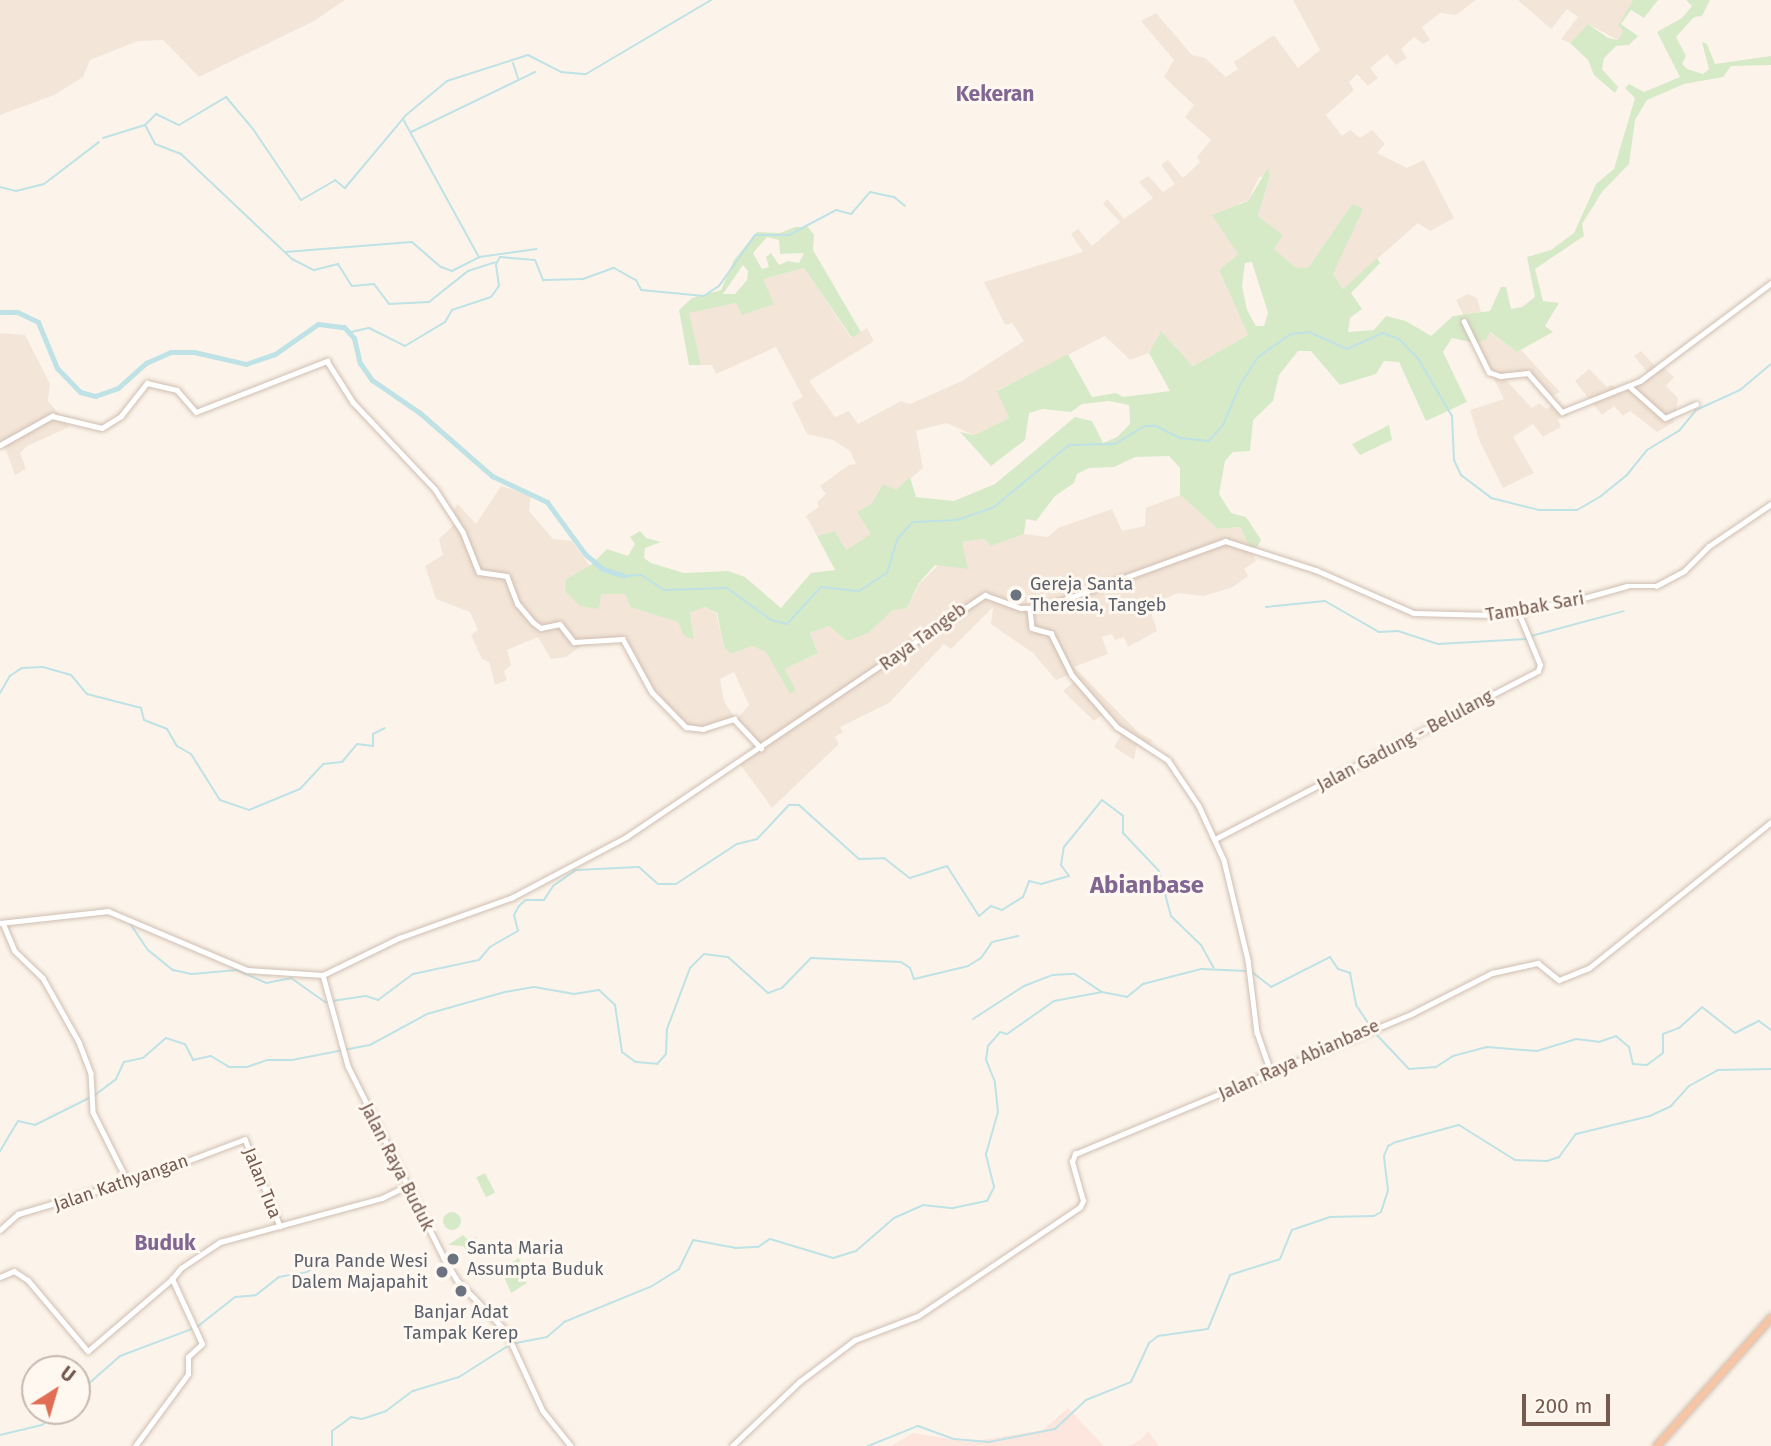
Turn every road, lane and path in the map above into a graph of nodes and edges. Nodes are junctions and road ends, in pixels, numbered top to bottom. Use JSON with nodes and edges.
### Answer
{"nodes":[{"id":1,"x":1771,"y":283,"type":"edge"},
{"id":2,"x":1464,"y":321,"type":"dead end"},
{"id":3,"x":1629,"y":386,"type":"junction"},
{"id":4,"x":1696,"y":404,"type":"dead end"},
{"id":5,"x":0,"y":445,"type":"edge"},
{"id":6,"x":1771,"y":504,"type":"edge"},
{"id":7,"x":1030,"y":609,"type":"junction"},
{"id":8,"x":1518,"y":612,"type":"junction"},
{"id":9,"x":761,"y":748,"type":"junction"},
{"id":10,"x":1771,"y":822,"type":"edge"},
{"id":11,"x":1215,"y":839,"type":"junction"},
{"id":12,"x":1,"y":923,"type":"edge"},
{"id":13,"x":324,"y":975,"type":"junction"},
{"id":14,"x":1271,"y":1072,"type":"junction"},
{"id":15,"x":245,"y":1139,"type":"joint"},
{"id":16,"x":127,"y":1180,"type":"junction"},
{"id":17,"x":407,"y":1186,"type":"junction"},
{"id":18,"x":280,"y":1226,"type":"junction"},
{"id":19,"x":0,"y":1230,"type":"edge"},
{"id":20,"x":0,"y":1277,"type":"edge"},
{"id":21,"x":172,"y":1279,"type":"junction"},
{"id":22,"x":1771,"y":1317,"type":"edge"},
{"id":23,"x":135,"y":1446,"type":"edge"},
{"id":24,"x":571,"y":1446,"type":"edge"},
{"id":25,"x":732,"y":1446,"type":"edge"},
{"id":26,"x":1656,"y":1446,"type":"edge"}],
"edges":[{"from":1,"to":3,"type":"street"},
{"from":2,"to":3,"type":"street"},
{"from":3,"to":4,"type":"street"},
{"from":5,"to":9,"type":"street"},
{"from":6,"to":8,"type":"street","name":"Tambak Sari"},
{"from":7,"to":8,"type":"street","name":"Tambak Sari"},
{"from":7,"to":9,"type":"street","name":"Raya Tangeb"},
{"from":7,"to":11,"type":"street"},
{"from":8,"to":11,"type":"street","name":"Jalan Gadung - Belulang"},
{"from":9,"to":13,"type":"street","name":"Raya Tangeb"},
{"from":10,"to":14,"type":"street","name":"Jalan Raya Abianbase"},
{"from":11,"to":14,"type":"street"},
{"from":12,"to":13,"type":"street"},
{"from":12,"to":16,"type":"street"},
{"from":13,"to":17,"type":"street","name":"Jalan Raya Buduk"},
{"from":14,"to":25,"type":"street","name":"Jalan Raya Abianbase"},
{"from":15,"to":16,"type":"street","name":"Jalan Kathyangan"},
{"from":15,"to":18,"type":"street","name":"Jalan Tua"},
{"from":16,"to":19,"type":"street","name":"Jalan Kathyangan"},
{"from":17,"to":18,"type":"street"},
{"from":17,"to":24,"type":"street","name":"Jalan Raya Buduk"},
{"from":18,"to":21,"type":"street"},
{"from":20,"to":21,"type":"street"},
{"from":21,"to":23,"type":"street"},
{"from":22,"to":26,"type":"highway"}]}
